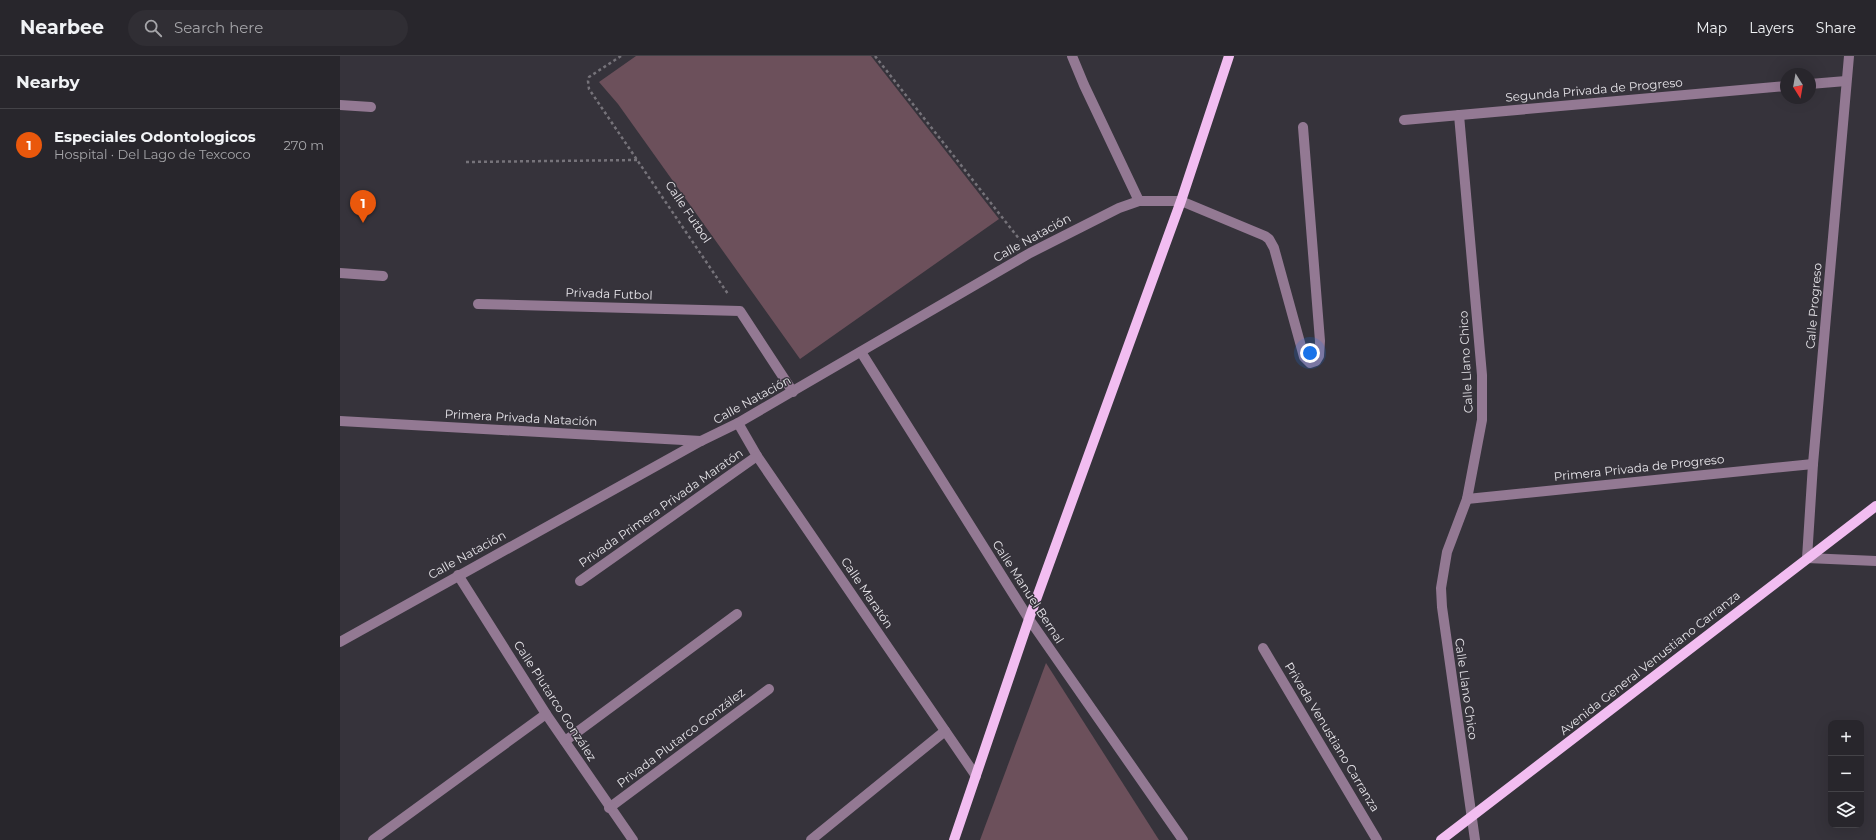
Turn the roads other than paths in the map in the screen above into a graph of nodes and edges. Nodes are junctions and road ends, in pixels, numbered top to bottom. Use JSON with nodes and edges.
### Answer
{"nodes":[{"id":1,"x":1072,"y":56,"type":"edge"},
{"id":2,"x":1229,"y":56,"type":"edge"},
{"id":3,"x":1849,"y":56,"type":"edge"},
{"id":4,"x":1846,"y":81,"type":"junction"},
{"id":5,"x":1816,"y":84,"type":"edge"},
{"id":6,"x":1780,"y":87,"type":"edge"},
{"id":7,"x":340,"y":105,"type":"edge"},
{"id":8,"x":371,"y":107,"type":"dead end"},
{"id":9,"x":1459,"y":115,"type":"junction"},
{"id":10,"x":1404,"y":120,"type":"dead end"},
{"id":11,"x":1302,"y":127,"type":"dead end"},
{"id":12,"x":1139,"y":201,"type":"junction"},
{"id":13,"x":1181,"y":201,"type":"junction"},
{"id":14,"x":340,"y":273,"type":"edge"},
{"id":15,"x":383,"y":276,"type":"dead end"},
{"id":16,"x":478,"y":304,"type":"dead end"},
{"id":17,"x":860,"y":352,"type":"junction"},
{"id":18,"x":793,"y":392,"type":"junction"},
{"id":19,"x":340,"y":421,"type":"edge"},
{"id":20,"x":738,"y":423,"type":"junction"},
{"id":21,"x":701,"y":441,"type":"junction"},
{"id":22,"x":757,"y":456,"type":"junction"},
{"id":23,"x":1813,"y":464,"type":"junction"},
{"id":24,"x":1467,"y":499,"type":"junction"},
{"id":25,"x":1876,"y":506,"type":"edge"},
{"id":26,"x":1807,"y":558,"type":"junction"},
{"id":27,"x":1876,"y":562,"type":"edge"},
{"id":28,"x":458,"y":575,"type":"junction"},
{"id":29,"x":580,"y":581,"type":"dead end"},
{"id":30,"x":736,"y":614,"type":"dead end"},
{"id":31,"x":1029,"y":620,"type":"junction"},
{"id":32,"x":340,"y":642,"type":"edge"},
{"id":33,"x":1263,"y":648,"type":"dead end"},
{"id":34,"x":769,"y":689,"type":"dead end"},
{"id":35,"x":546,"y":714,"type":"junction"},
{"id":36,"x":945,"y":732,"type":"junction"},
{"id":37,"x":565,"y":741,"type":"junction"},
{"id":38,"x":976,"y":776,"type":"junction"},
{"id":39,"x":609,"y":808,"type":"junction"},
{"id":40,"x":1471,"y":817,"type":"junction"},
{"id":41,"x":372,"y":840,"type":"edge"},
{"id":42,"x":633,"y":840,"type":"edge"},
{"id":43,"x":811,"y":840,"type":"edge"},
{"id":44,"x":954,"y":840,"type":"edge"},
{"id":45,"x":1183,"y":840,"type":"edge"},
{"id":46,"x":1378,"y":840,"type":"edge"},
{"id":47,"x":1441,"y":840,"type":"edge"},
{"id":48,"x":1475,"y":840,"type":"edge"}],
"edges":[{"from":1,"to":12,"type":"street"},
{"from":2,"to":13,"type":"main road"},
{"from":3,"to":4,"type":"street","name":"Calle Progreso"},
{"from":4,"to":5,"type":"street"},
{"from":4,"to":23,"type":"street","name":"Calle Progreso"},
{"from":6,"to":9,"type":"street","name":"Segunda Privada de Progreso"},
{"from":7,"to":8,"type":"street"},
{"from":9,"to":10,"type":"street","name":"Segunda Privada de Progreso"},
{"from":9,"to":24,"type":"street","name":"Calle Llano Chico"},
{"from":11,"to":13,"type":"street"},
{"from":12,"to":13,"type":"street","name":"Calle Natación"},
{"from":12,"to":17,"type":"street","name":"Calle Natación"},
{"from":13,"to":31,"type":"main road"},
{"from":14,"to":15,"type":"street"},
{"from":16,"to":18,"type":"street","name":"Privada Futbol"},
{"from":17,"to":18,"type":"street","name":"Calle Natación"},
{"from":17,"to":31,"type":"street","name":"Calle Manuel Bernal"},
{"from":18,"to":20,"type":"street","name":"Calle Natación"},
{"from":19,"to":21,"type":"street","name":"Primera Privada Natación"},
{"from":20,"to":21,"type":"street","name":"Calle Natación"},
{"from":20,"to":22,"type":"street","name":"Calle Maratón"},
{"from":21,"to":28,"type":"street","name":"Calle Natación"},
{"from":22,"to":29,"type":"street","name":"Privada Primera Privada Maratón"},
{"from":22,"to":36,"type":"street","name":"Calle Maratón"},
{"from":23,"to":24,"type":"street","name":"Primera Privada de Progreso"},
{"from":23,"to":26,"type":"street","name":"Calle Progreso"},
{"from":24,"to":40,"type":"street","name":"Calle Llano Chico"},
{"from":25,"to":26,"type":"main road","name":"Avenida General Venustiano Carranza"},
{"from":26,"to":27,"type":"street"},
{"from":26,"to":40,"type":"main road","name":"Avenida General Venustiano Carranza"},
{"from":28,"to":32,"type":"street","name":"Calle Natación"},
{"from":28,"to":35,"type":"street","name":"Calle Plutarco González"},
{"from":30,"to":37,"type":"street"},
{"from":31,"to":38,"type":"main road"},
{"from":31,"to":45,"type":"street","name":"Calle Manuel Bernal"},
{"from":33,"to":46,"type":"street","name":"Privada Venustiano Carranza"},
{"from":34,"to":39,"type":"street","name":"Privada Plutarco González"},
{"from":35,"to":37,"type":"street","name":"Calle Plutarco González"},
{"from":35,"to":41,"type":"street"},
{"from":36,"to":38,"type":"street","name":"Calle Maratón"},
{"from":36,"to":43,"type":"street"},
{"from":37,"to":39,"type":"street","name":"Calle Plutarco González"},
{"from":38,"to":44,"type":"main road"},
{"from":39,"to":42,"type":"street","name":"Calle Plutarco González"},
{"from":40,"to":47,"type":"main road","name":"Avenida General Venustiano Carranza"},
{"from":40,"to":48,"type":"street","name":"Calle Llano Chico"}]}
